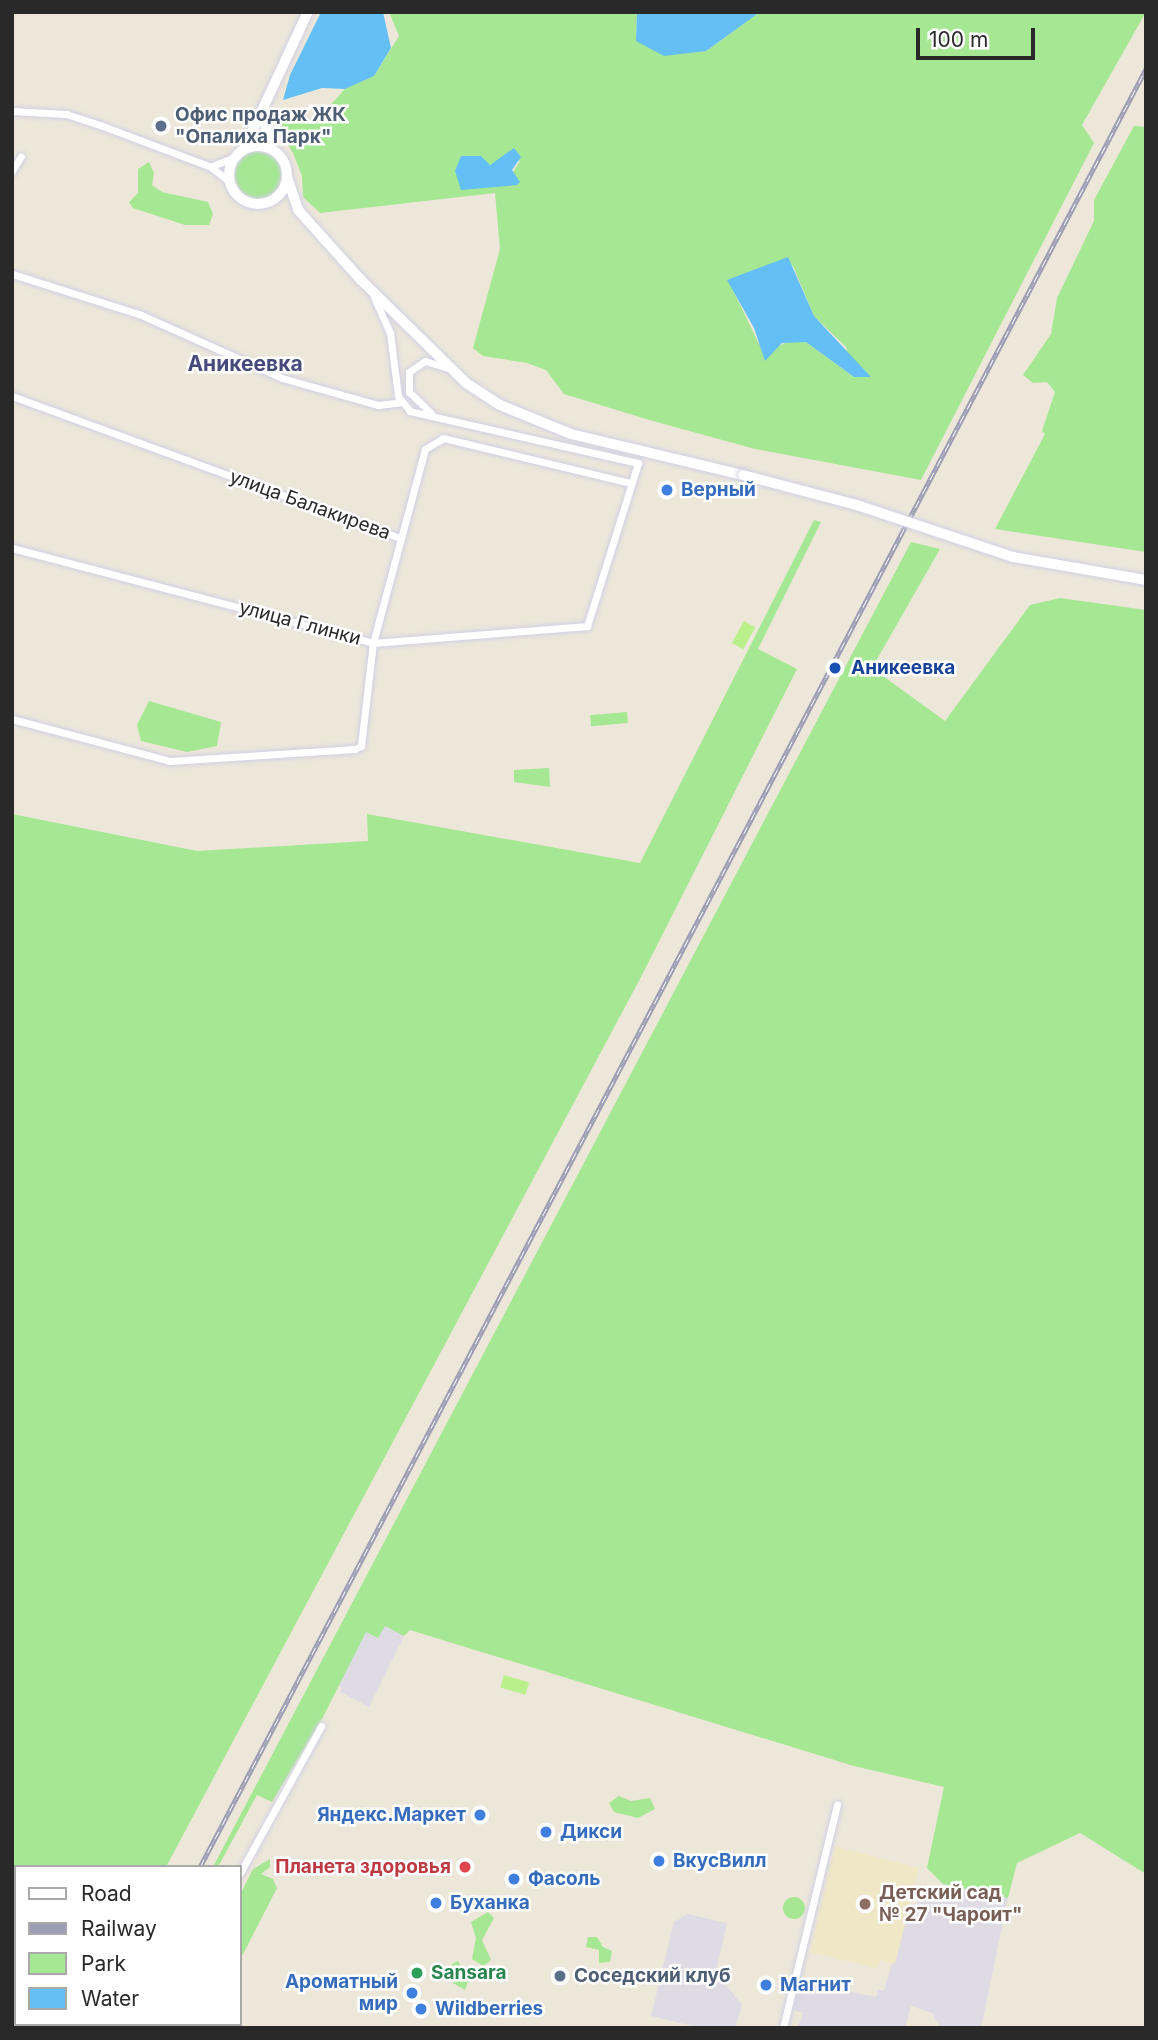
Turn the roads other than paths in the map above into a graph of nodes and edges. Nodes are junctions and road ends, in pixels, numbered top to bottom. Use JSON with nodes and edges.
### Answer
{"nodes":[{"id":1,"x":308,"y":12,"type":"edge"},
{"id":2,"x":12,"y":111,"type":"edge"},
{"id":3,"x":263,"y":116,"type":"junction"},
{"id":4,"x":271,"y":148,"type":"junction"},
{"id":5,"x":244,"y":149,"type":"junction"},
{"id":6,"x":21,"y":156,"type":"dead end"},
{"id":7,"x":234,"y":158,"type":"junction"},
{"id":8,"x":211,"y":167,"type":"junction"},
{"id":9,"x":12,"y":171,"type":"edge"},
{"id":10,"x":288,"y":177,"type":"junction"},
{"id":11,"x":229,"y":181,"type":"junction"},
{"id":12,"x":265,"y":204,"type":"junction"},
{"id":13,"x":299,"y":211,"type":"junction"},
{"id":14,"x":12,"y":274,"type":"edge"},
{"id":15,"x":361,"y":280,"type":"junction"},
{"id":16,"x":450,"y":370,"type":"junction"},
{"id":17,"x":12,"y":396,"type":"edge"},
{"id":18,"x":401,"y":402,"type":"junction"},
{"id":19,"x":444,"y":419,"type":"junction"},
{"id":20,"x":631,"y":483,"type":"junction"},
{"id":21,"x":400,"y":538,"type":"junction"},
{"id":22,"x":12,"y":548,"type":"edge"},
{"id":23,"x":1146,"y":580,"type":"edge"},
{"id":24,"x":373,"y":643,"type":"junction"},
{"id":25,"x":12,"y":719,"type":"edge"},
{"id":26,"x":321,"y":1726,"type":"dead end"},
{"id":27,"x":838,"y":1804,"type":"dead end"},
{"id":28,"x":242,"y":1869,"type":"edge"},
{"id":29,"x":783,"y":2028,"type":"edge"}],
"edges":[{"from":1,"to":3,"type":"street"},
{"from":2,"to":8,"type":"street"},
{"from":3,"to":4,"type":"street"},
{"from":3,"to":5,"type":"street"},
{"from":4,"to":5,"type":"street"},
{"from":4,"to":10,"type":"street"},
{"from":5,"to":7,"type":"street"},
{"from":6,"to":9,"type":"street"},
{"from":7,"to":8,"type":"street"},
{"from":7,"to":11,"type":"street"},
{"from":8,"to":11,"type":"street"},
{"from":10,"to":12,"type":"street"},
{"from":10,"to":13,"type":"street"},
{"from":11,"to":12,"type":"street"},
{"from":12,"to":13,"type":"street"},
{"from":13,"to":15,"type":"street"},
{"from":14,"to":18,"type":"street"},
{"from":15,"to":16,"type":"street"},
{"from":15,"to":18,"type":"street"},
{"from":16,"to":19,"type":"street"},
{"from":16,"to":23,"type":"street","bridge":true},
{"from":17,"to":21,"type":"street","name":"улица Балакирева"},
{"from":18,"to":19,"type":"street"},
{"from":19,"to":20,"type":"street"},
{"from":20,"to":21,"type":"street","name":"улица Балакирева"},
{"from":20,"to":24,"type":"street","name":"улица Глинки"},
{"from":21,"to":24,"type":"street"},
{"from":22,"to":24,"type":"street","name":"улица Глинки"},
{"from":24,"to":25,"type":"street"},
{"from":26,"to":28,"type":"street"},
{"from":27,"to":29,"type":"street"}]}
